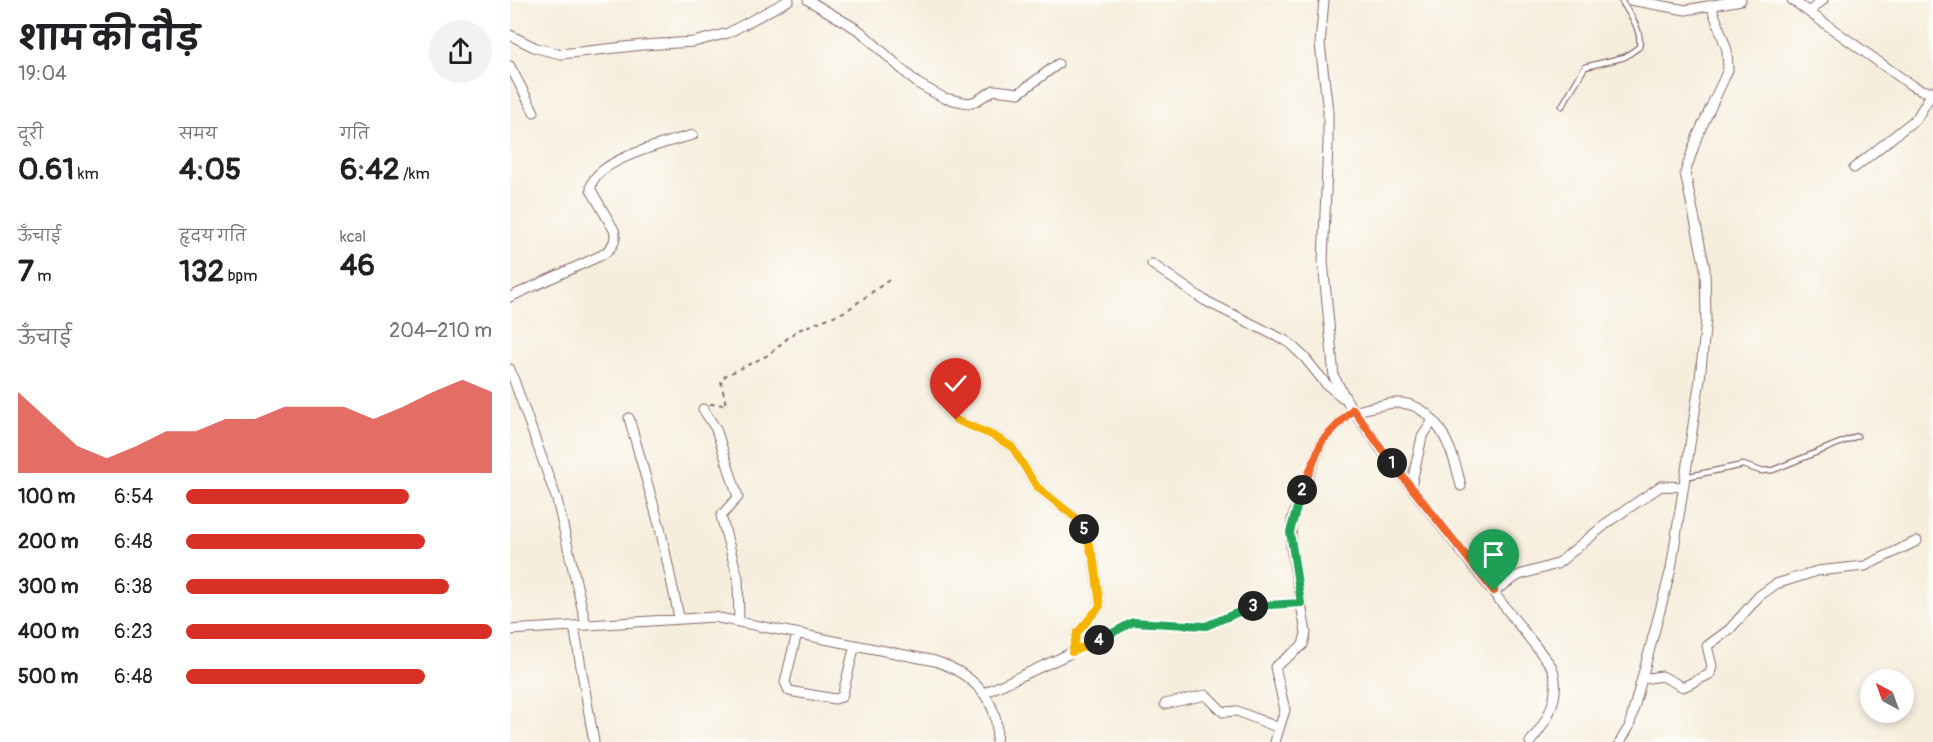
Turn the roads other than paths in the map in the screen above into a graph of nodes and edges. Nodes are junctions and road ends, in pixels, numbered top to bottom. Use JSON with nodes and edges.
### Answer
{"nodes":[{"id":1,"x":789,"y":0,"type":"edge"},
{"id":2,"x":808,"y":0,"type":"edge"},
{"id":3,"x":1324,"y":0,"type":"edge"},
{"id":4,"x":1621,"y":0,"type":"edge"},
{"id":5,"x":1630,"y":0,"type":"edge"},
{"id":6,"x":1741,"y":0,"type":"edge"},
{"id":7,"x":1792,"y":0,"type":"edge"},
{"id":8,"x":1823,"y":0,"type":"edge"},
{"id":9,"x":1711,"y":5,"type":"junction"},
{"id":10,"x":1810,"y":11,"type":"junction"},
{"id":11,"x":510,"y":35,"type":"edge"},
{"id":12,"x":1058,"y":64,"type":"dead end"},
{"id":13,"x":510,"y":66,"type":"edge"},
{"id":14,"x":1933,"y":91,"type":"edge"},
{"id":15,"x":1562,"y":106,"type":"dead end"},
{"id":16,"x":534,"y":112,"type":"dead end"},
{"id":17,"x":693,"y":135,"type":"dead end"},
{"id":18,"x":1854,"y":168,"type":"dead end"},
{"id":19,"x":1152,"y":264,"type":"dead end"},
{"id":20,"x":510,"y":297,"type":"edge"},
{"id":21,"x":510,"y":369,"type":"edge"},
{"id":22,"x":1346,"y":400,"type":"junction"},
{"id":23,"x":703,"y":409,"type":"road end"},
{"id":24,"x":1353,"y":411,"type":"junction"},
{"id":25,"x":629,"y":418,"type":"dead end"},
{"id":26,"x":956,"y":420,"type":"dead end"},
{"id":27,"x":1432,"y":422,"type":"junction"},
{"id":28,"x":1857,"y":436,"type":"dead end"},
{"id":29,"x":1684,"y":482,"type":"junction"},
{"id":30,"x":1411,"y":486,"type":"junction"},
{"id":31,"x":1461,"y":486,"type":"dead end"},
{"id":32,"x":1917,"y":541,"type":"dead end"},
{"id":33,"x":1494,"y":591,"type":"junction"},
{"id":34,"x":680,"y":617,"type":"junction"},
{"id":35,"x":739,"y":621,"type":"junction"},
{"id":36,"x":586,"y":625,"type":"junction"},
{"id":37,"x":574,"y":626,"type":"junction"},
{"id":38,"x":510,"y":630,"type":"edge"},
{"id":39,"x":797,"y":633,"type":"junction"},
{"id":40,"x":855,"y":645,"type":"junction"},
{"id":41,"x":1642,"y":679,"type":"junction"},
{"id":42,"x":984,"y":693,"type":"junction"},
{"id":43,"x":1165,"y":704,"type":"dead end"},
{"id":44,"x":1279,"y":728,"type":"junction"},
{"id":45,"x":594,"y":742,"type":"edge"},
{"id":46,"x":996,"y":742,"type":"edge"},
{"id":47,"x":1275,"y":742,"type":"edge"},
{"id":48,"x":1530,"y":742,"type":"edge"},
{"id":49,"x":1620,"y":742,"type":"edge"}],
"edges":[{"from":1,"to":11,"type":"street"},
{"from":2,"to":12,"type":"street"},
{"from":3,"to":22,"type":"street"},
{"from":4,"to":15,"type":"lane"},
{"from":5,"to":9,"type":"street"},
{"from":6,"to":9,"type":"street"},
{"from":7,"to":10,"type":"street"},
{"from":8,"to":10,"type":"street"},
{"from":9,"to":29,"type":"street"},
{"from":10,"to":14,"type":"street"},
{"from":13,"to":16,"type":"street"},
{"from":14,"to":18,"type":"street"},
{"from":17,"to":20,"type":"street"},
{"from":19,"to":22,"type":"street"},
{"from":21,"to":36,"type":"street"},
{"from":22,"to":24,"type":"street"},
{"from":23,"to":35,"type":"street"},
{"from":24,"to":27,"type":"street"},
{"from":24,"to":30,"type":"street"},
{"from":24,"to":44,"type":"street"},
{"from":25,"to":34,"type":"street"},
{"from":26,"to":42,"type":"street"},
{"from":27,"to":30,"type":"street"},
{"from":27,"to":31,"type":"street"},
{"from":28,"to":29,"type":"lane"},
{"from":29,"to":33,"type":"street"},
{"from":29,"to":41,"type":"street"},
{"from":30,"to":33,"type":"street"},
{"from":32,"to":41,"type":"street"},
{"from":33,"to":48,"type":"street"},
{"from":34,"to":35,"type":"street"},
{"from":34,"to":36,"type":"street"},
{"from":35,"to":39,"type":"street"},
{"from":36,"to":37,"type":"street"},
{"from":37,"to":38,"type":"street"},
{"from":37,"to":45,"type":"street"},
{"from":39,"to":40,"type":"street"},
{"from":39,"to":40,"type":"street"},
{"from":40,"to":42,"type":"street"},
{"from":41,"to":49,"type":"street"},
{"from":42,"to":46,"type":"street"},
{"from":43,"to":44,"type":"street"},
{"from":44,"to":47,"type":"street"}]}
